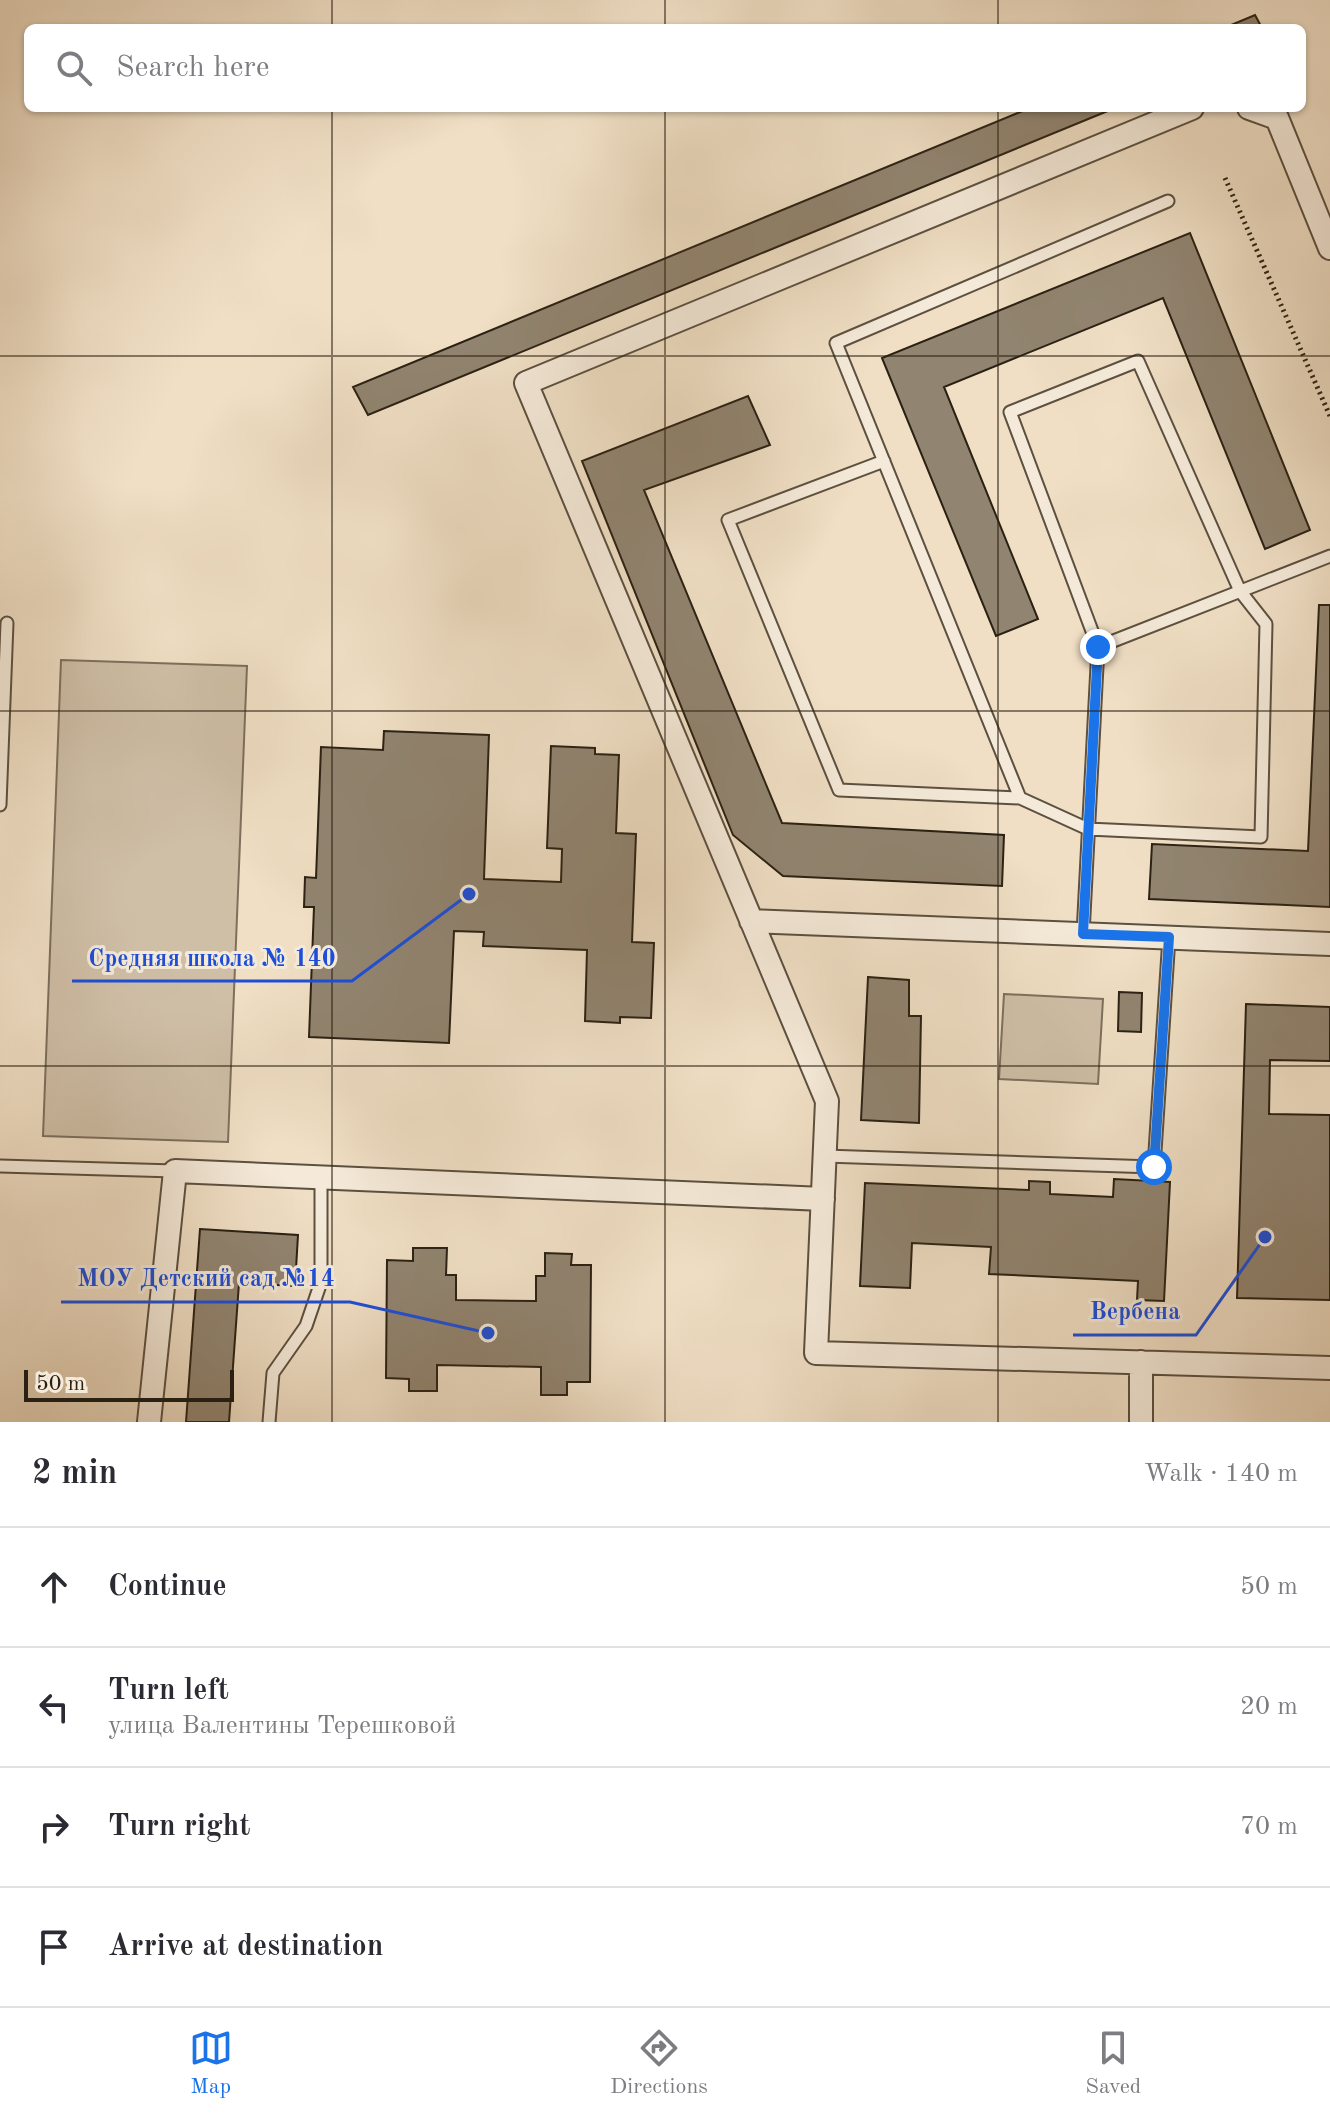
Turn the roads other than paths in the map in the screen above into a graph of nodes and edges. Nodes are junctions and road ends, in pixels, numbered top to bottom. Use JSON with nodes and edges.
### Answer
{"nodes":[{"id":1,"x":1182,"y":112,"type":"edge"},
{"id":2,"x":1260,"y":112,"type":"edge"},
{"id":3,"x":1168,"y":201,"type":"dead end"},
{"id":4,"x":1330,"y":248,"type":"edge"},
{"id":5,"x":884,"y":461,"type":"junction"},
{"id":6,"x":1330,"y":556,"type":"edge"},
{"id":7,"x":1240,"y":591,"type":"junction"},
{"id":8,"x":7,"y":623,"type":"dead end"},
{"id":9,"x":1098,"y":647,"type":"junction"},
{"id":10,"x":1020,"y":798,"type":"junction"},
{"id":11,"x":0,"y":805,"type":"edge"},
{"id":12,"x":1088,"y":829,"type":"junction"},
{"id":13,"x":751,"y":921,"type":"junction"},
{"id":14,"x":1083,"y":934,"type":"junction"},
{"id":15,"x":1169,"y":937,"type":"junction"},
{"id":16,"x":1330,"y":944,"type":"edge"},
{"id":17,"x":825,"y":1156,"type":"junction"},
{"id":18,"x":0,"y":1166,"type":"edge"},
{"id":19,"x":175,"y":1171,"type":"junction"},
{"id":20,"x":321,"y":1176,"type":"junction"},
{"id":21,"x":823,"y":1199,"type":"junction"},
{"id":22,"x":1141,"y":1362,"type":"junction"},
{"id":23,"x":1330,"y":1368,"type":"edge"},
{"id":24,"x":149,"y":1422,"type":"edge"},
{"id":25,"x":269,"y":1422,"type":"edge"},
{"id":26,"x":1141,"y":1422,"type":"edge"}],
"edges":[{"from":1,"to":13,"type":"street"},
{"from":2,"to":4,"type":"street"},
{"from":3,"to":5,"type":"lane"},
{"from":5,"to":10,"type":"lane"},
{"from":5,"to":10,"type":"lane"},
{"from":6,"to":7,"type":"lane"},
{"from":7,"to":9,"type":"lane"},
{"from":7,"to":9,"type":"lane"},
{"from":7,"to":12,"type":"lane"},
{"from":8,"to":11,"type":"lane"},
{"from":9,"to":12,"type":"lane"},
{"from":10,"to":12,"type":"lane"},
{"from":12,"to":14,"type":"lane"},
{"from":13,"to":14,"type":"street"},
{"from":13,"to":17,"type":"street"},
{"from":14,"to":15,"type":"street"},
{"from":15,"to":16,"type":"street"},
{"from":15,"to":17,"type":"lane"},
{"from":17,"to":21,"type":"street"},
{"from":18,"to":19,"type":"lane"},
{"from":19,"to":20,"type":"street"},
{"from":19,"to":24,"type":"street"},
{"from":20,"to":21,"type":"street"},
{"from":20,"to":25,"type":"lane"},
{"from":21,"to":22,"type":"street"},
{"from":22,"to":23,"type":"street"},
{"from":22,"to":26,"type":"street"}]}
